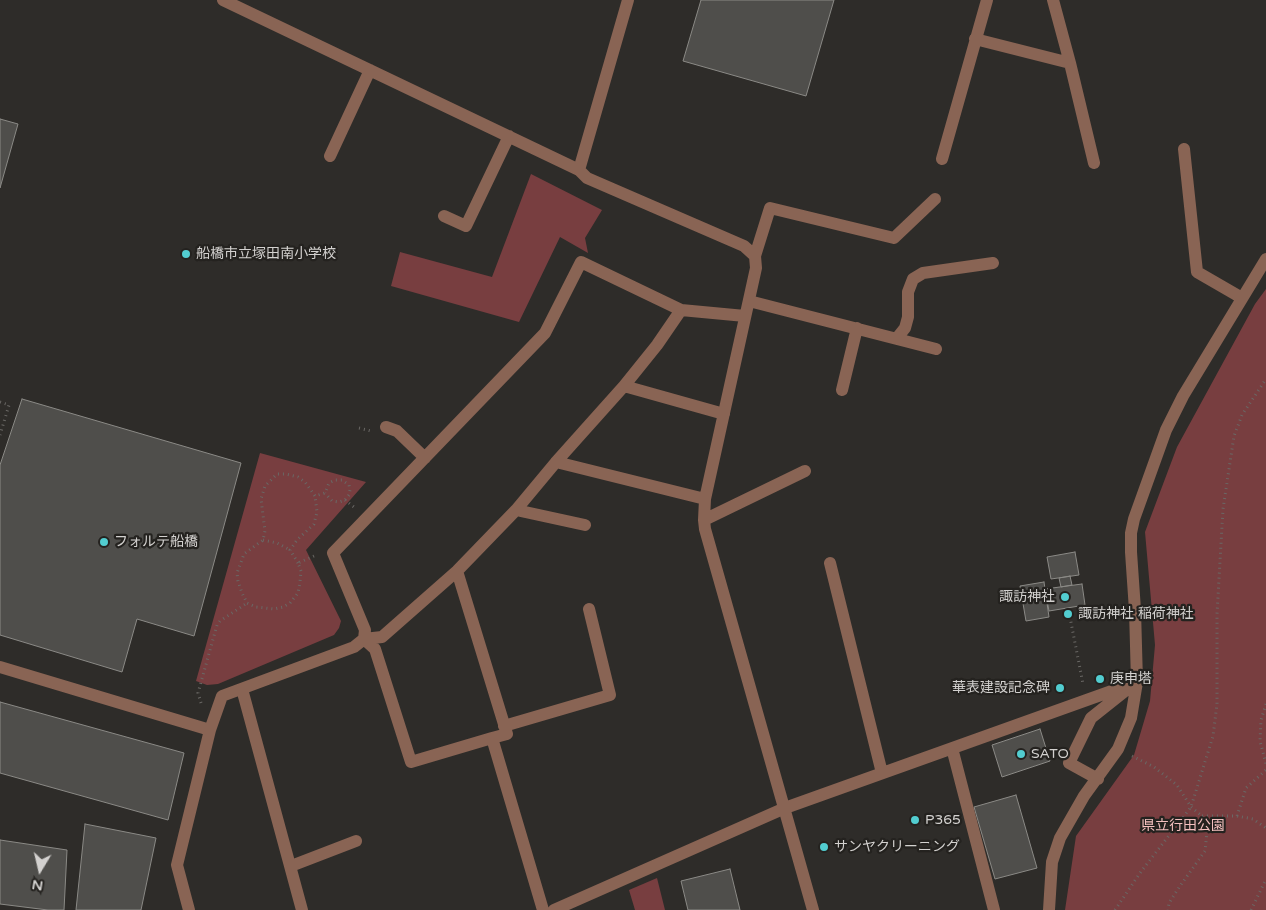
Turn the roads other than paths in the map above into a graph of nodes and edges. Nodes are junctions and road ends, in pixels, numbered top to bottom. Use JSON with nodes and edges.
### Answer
{"nodes":[{"id":1,"x":223,"y":0,"type":"edge"},
{"id":2,"x":628,"y":0,"type":"edge"},
{"id":3,"x":987,"y":0,"type":"edge"},
{"id":4,"x":1053,"y":0,"type":"edge"},
{"id":5,"x":975,"y":39,"type":"junction"},
{"id":6,"x":1070,"y":63,"type":"junction"},
{"id":7,"x":370,"y":70,"type":"junction"},
{"id":8,"x":509,"y":136,"type":"junction"},
{"id":9,"x":1184,"y":149,"type":"dead end"},
{"id":10,"x":330,"y":156,"type":"dead end"},
{"id":11,"x":942,"y":159,"type":"dead end"},
{"id":12,"x":1094,"y":163,"type":"dead end"},
{"id":13,"x":580,"y":170,"type":"junction"},
{"id":14,"x":935,"y":199,"type":"dead end"},
{"id":15,"x":444,"y":216,"type":"dead end"},
{"id":16,"x":755,"y":256,"type":"junction"},
{"id":17,"x":1266,"y":259,"type":"edge"},
{"id":18,"x":993,"y":262,"type":"dead end"},
{"id":19,"x":1242,"y":298,"type":"junction"},
{"id":20,"x":749,"y":301,"type":"junction"},
{"id":21,"x":681,"y":310,"type":"junction"},
{"id":22,"x":745,"y":316,"type":"junction"},
{"id":23,"x":857,"y":328,"type":"junction"},
{"id":24,"x":897,"y":338,"type":"junction"},
{"id":25,"x":936,"y":349,"type":"dead end"},
{"id":26,"x":624,"y":386,"type":"junction"},
{"id":27,"x":842,"y":390,"type":"dead end"},
{"id":28,"x":724,"y":414,"type":"junction"},
{"id":29,"x":386,"y":427,"type":"dead end"},
{"id":30,"x":425,"y":458,"type":"junction"},
{"id":31,"x":556,"y":462,"type":"junction"},
{"id":32,"x":805,"y":471,"type":"dead end"},
{"id":33,"x":705,"y":499,"type":"junction"},
{"id":34,"x":516,"y":510,"type":"junction"},
{"id":35,"x":704,"y":520,"type":"junction"},
{"id":36,"x":585,"y":525,"type":"dead end"},
{"id":37,"x":830,"y":563,"type":"dead end"},
{"id":38,"x":457,"y":571,"type":"junction"},
{"id":39,"x":588,"y":609,"type":"dead end"},
{"id":40,"x":364,"y":639,"type":"junction"},
{"id":41,"x":0,"y":667,"type":"edge"},
{"id":42,"x":1136,"y":682,"type":"junction"},
{"id":43,"x":242,"y":689,"type":"junction"},
{"id":44,"x":504,"y":726,"type":"junction"},
{"id":45,"x":210,"y":730,"type":"junction"},
{"id":46,"x":492,"y":738,"type":"junction"},
{"id":47,"x":952,"y":748,"type":"junction"},
{"id":48,"x":882,"y":773,"type":"junction"},
{"id":49,"x":1098,"y":779,"type":"junction"},
{"id":50,"x":785,"y":808,"type":"junction"},
{"id":51,"x":356,"y":841,"type":"dead end"},
{"id":52,"x":290,"y":866,"type":"junction"},
{"id":53,"x":188,"y":910,"type":"edge"},
{"id":54,"x":302,"y":910,"type":"edge"},
{"id":55,"x":543,"y":910,"type":"edge"},
{"id":56,"x":554,"y":910,"type":"edge"},
{"id":57,"x":813,"y":910,"type":"edge"},
{"id":58,"x":994,"y":910,"type":"edge"},
{"id":59,"x":1049,"y":910,"type":"edge"}],
"edges":[{"from":1,"to":7,"type":"street"},
{"from":2,"to":13,"type":"street"},
{"from":3,"to":5,"type":"street"},
{"from":4,"to":6,"type":"street"},
{"from":5,"to":6,"type":"street"},
{"from":5,"to":11,"type":"street"},
{"from":6,"to":12,"type":"street"},
{"from":7,"to":8,"type":"street"},
{"from":7,"to":10,"type":"street"},
{"from":8,"to":13,"type":"street"},
{"from":8,"to":15,"type":"street"},
{"from":9,"to":19,"type":"street"},
{"from":13,"to":16,"type":"street"},
{"from":14,"to":16,"type":"street"},
{"from":16,"to":20,"type":"street"},
{"from":17,"to":19,"type":"street"},
{"from":18,"to":24,"type":"street"},
{"from":19,"to":42,"type":"street"},
{"from":20,"to":22,"type":"street"},
{"from":20,"to":23,"type":"street"},
{"from":21,"to":22,"type":"street"},
{"from":21,"to":26,"type":"street"},
{"from":21,"to":30,"type":"street"},
{"from":22,"to":28,"type":"street"},
{"from":23,"to":24,"type":"street"},
{"from":23,"to":27,"type":"street"},
{"from":24,"to":25,"type":"street"},
{"from":26,"to":28,"type":"street"},
{"from":26,"to":31,"type":"street"},
{"from":28,"to":33,"type":"street"},
{"from":29,"to":30,"type":"street"},
{"from":30,"to":40,"type":"street"},
{"from":31,"to":33,"type":"street"},
{"from":31,"to":34,"type":"street"},
{"from":32,"to":35,"type":"street"},
{"from":33,"to":35,"type":"street"},
{"from":34,"to":36,"type":"street"},
{"from":34,"to":38,"type":"street"},
{"from":35,"to":50,"type":"street"},
{"from":37,"to":48,"type":"street"},
{"from":38,"to":40,"type":"street"},
{"from":38,"to":44,"type":"street"},
{"from":39,"to":44,"type":"street"},
{"from":40,"to":43,"type":"street"},
{"from":40,"to":46,"type":"street"},
{"from":41,"to":45,"type":"street"},
{"from":42,"to":47,"type":"street"},
{"from":42,"to":49,"type":"street"},
{"from":42,"to":49,"type":"street"},
{"from":43,"to":45,"type":"street"},
{"from":43,"to":52,"type":"street"},
{"from":44,"to":46,"type":"street"},
{"from":45,"to":53,"type":"street"},
{"from":46,"to":55,"type":"street"},
{"from":47,"to":48,"type":"street"},
{"from":47,"to":58,"type":"street"},
{"from":48,"to":50,"type":"street"},
{"from":49,"to":59,"type":"street"},
{"from":50,"to":56,"type":"street"},
{"from":50,"to":57,"type":"street"},
{"from":51,"to":52,"type":"street"},
{"from":52,"to":54,"type":"street"}]}
